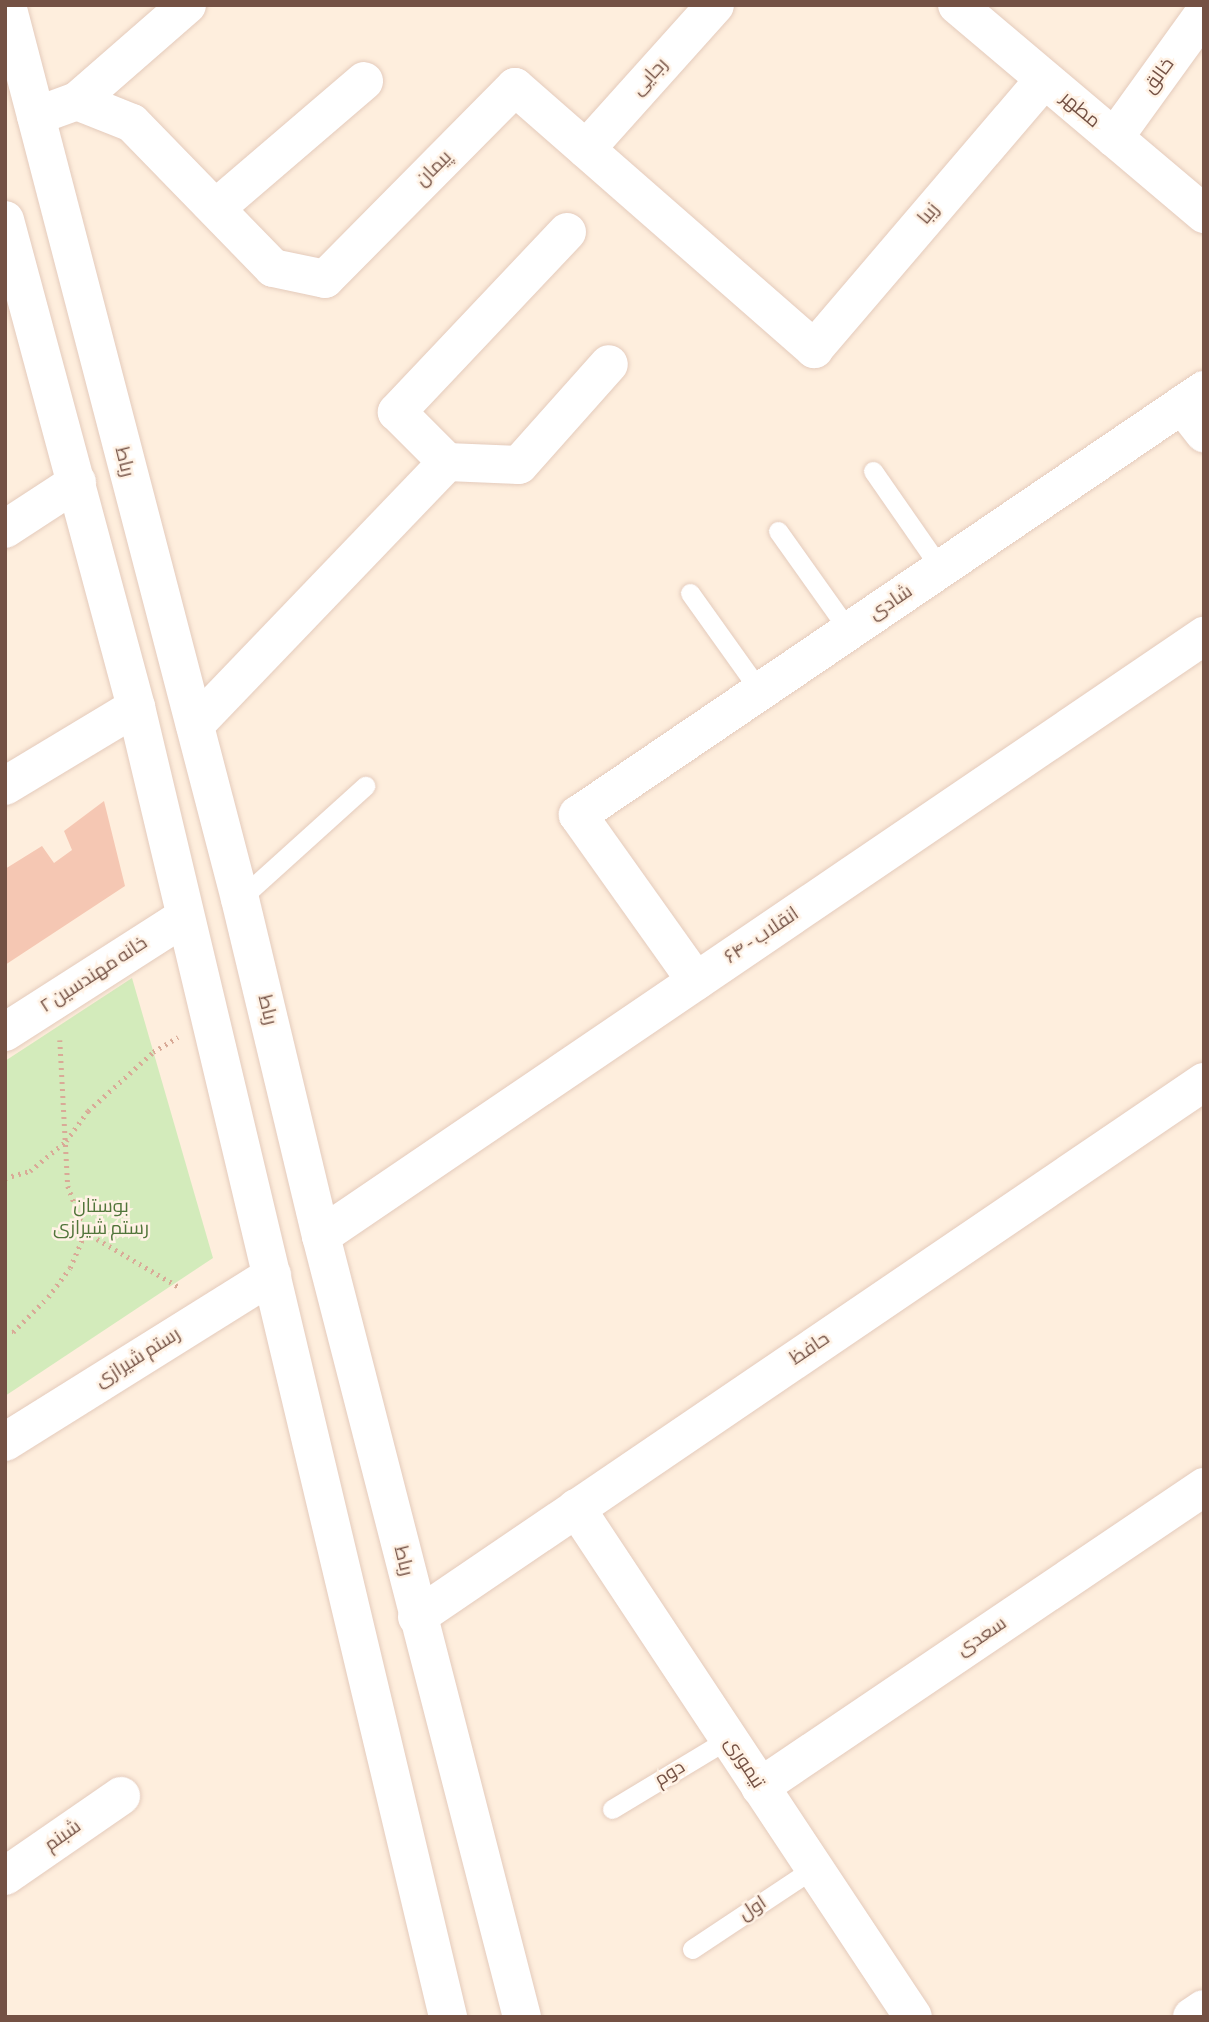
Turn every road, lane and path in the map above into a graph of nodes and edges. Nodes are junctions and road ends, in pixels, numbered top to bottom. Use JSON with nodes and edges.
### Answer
{"nodes":[{"id":1,"x":7,"y":5,"type":"edge"},
{"id":2,"x":187,"y":5,"type":"edge"},
{"id":3,"x":715,"y":5,"type":"edge"},
{"id":4,"x":976,"y":11,"type":"edge"},
{"id":5,"x":1204,"y":13,"type":"edge"},
{"id":6,"x":1044,"y":80,"type":"junction"},
{"id":7,"x":364,"y":81,"type":"dead end"},
{"id":8,"x":77,"y":101,"type":"junction"},
{"id":9,"x":36,"y":116,"type":"junction"},
{"id":10,"x":1114,"y":138,"type":"junction"},
{"id":11,"x":586,"y":149,"type":"junction"},
{"id":12,"x":216,"y":208,"type":"junction"},
{"id":13,"x":1204,"y":214,"type":"edge"},
{"id":14,"x":5,"y":220,"type":"edge"},
{"id":15,"x":567,"y":232,"type":"dead end"},
{"id":16,"x":814,"y":349,"type":"joint"},
{"id":17,"x":609,"y":364,"type":"dead end"},
{"id":18,"x":1197,"y":409,"type":"edge"},
{"id":19,"x":447,"y":461,"type":"junction"},
{"id":20,"x":873,"y":471,"type":"dead end"},
{"id":21,"x":77,"y":482,"type":"junction"},
{"id":22,"x":5,"y":528,"type":"edge"},
{"id":23,"x":778,"y":531,"type":"dead end"},
{"id":24,"x":941,"y":569,"type":"junction"},
{"id":25,"x":690,"y":593,"type":"dead end"},
{"id":26,"x":849,"y":631,"type":"junction"},
{"id":27,"x":1204,"y":636,"type":"edge"},
{"id":28,"x":760,"y":691,"type":"junction"},
{"id":29,"x":136,"y":706,"type":"junction"},
{"id":30,"x":195,"y":725,"type":"junction"},
{"id":31,"x":5,"y":786,"type":"edge"},
{"id":32,"x":365,"y":786,"type":"dead end"},
{"id":33,"x":240,"y":899,"type":"junction"},
{"id":34,"x":183,"y":918,"type":"junction"},
{"id":35,"x":696,"y":981,"type":"junction"},
{"id":36,"x":59,"y":1025,"type":"dead end"},
{"id":37,"x":5,"y":1032,"type":"edge"},
{"id":38,"x":153,"y":1052,"type":"dead end"},
{"id":39,"x":1204,"y":1082,"type":"edge"},
{"id":40,"x":66,"y":1141,"type":"junction"},
{"id":41,"x":5,"y":1178,"type":"edge"},
{"id":42,"x":85,"y":1232,"type":"junction"},
{"id":43,"x":321,"y":1236,"type":"junction"},
{"id":44,"x":272,"y":1275,"type":"junction"},
{"id":45,"x":173,"y":1284,"type":"dead end"},
{"id":46,"x":5,"y":1332,"type":"edge"},
{"id":47,"x":5,"y":1442,"type":"edge"},
{"id":48,"x":1204,"y":1487,"type":"edge"},
{"id":49,"x":576,"y":1508,"type":"junction"},
{"id":50,"x":417,"y":1617,"type":"junction"},
{"id":51,"x":728,"y":1739,"type":"junction"},
{"id":52,"x":760,"y":1787,"type":"junction"},
{"id":53,"x":121,"y":1796,"type":"dead end"},
{"id":54,"x":612,"y":1809,"type":"dead end"},
{"id":55,"x":814,"y":1868,"type":"junction"},
{"id":56,"x":5,"y":1876,"type":"edge"},
{"id":57,"x":692,"y":1949,"type":"dead end"},
{"id":58,"x":1204,"y":2009,"type":"edge"},
{"id":59,"x":443,"y":2015,"type":"edge"},
{"id":60,"x":522,"y":2017,"type":"edge"},
{"id":61,"x":913,"y":2017,"type":"edge"},
{"id":62,"x":1192,"y":2017,"type":"edge"}],
"edges":[{"from":1,"to":9,"type":"street","name":"رباط"},
{"from":2,"to":8,"type":"street"},
{"from":3,"to":11,"type":"street","name":"رجایی"},
{"from":4,"to":6,"type":"street","name":"مطهر"},
{"from":5,"to":10,"type":"street","name":"خالق"},
{"from":6,"to":10,"type":"street","name":"مطهر"},
{"from":6,"to":16,"type":"street","name":"زیبا"},
{"from":7,"to":12,"type":"street"},
{"from":8,"to":9,"type":"street"},
{"from":8,"to":12,"type":"street","name":"پیمان"},
{"from":9,"to":30,"type":"street","name":"رباط"},
{"from":10,"to":13,"type":"street","name":"مطهر"},
{"from":11,"to":12,"type":"street","name":"پیمان"},
{"from":11,"to":16,"type":"street","name":"پیمان"},
{"from":14,"to":21,"type":"street"},
{"from":15,"to":19,"type":"street"},
{"from":17,"to":19,"type":"street"},
{"from":18,"to":24,"type":"street","name":"شادی"},
{"from":19,"to":30,"type":"street"},
{"from":20,"to":24,"type":"lane"},
{"from":21,"to":22,"type":"street"},
{"from":21,"to":29,"type":"street"},
{"from":23,"to":26,"type":"lane"},
{"from":24,"to":26,"type":"street","name":"شادی"},
{"from":25,"to":28,"type":"lane"},
{"from":26,"to":28,"type":"street","name":"شادی"},
{"from":27,"to":35,"type":"street","name":"انقلاب - ۶۴"},
{"from":28,"to":35,"type":"street","name":"شادی"},
{"from":29,"to":31,"type":"street"},
{"from":29,"to":34,"type":"street"},
{"from":30,"to":33,"type":"street","name":"رباط"},
{"from":32,"to":33,"type":"lane"},
{"from":33,"to":43,"type":"street","name":"رباط"},
{"from":34,"to":37,"type":"street","name":"خانه مهندسین ۲"},
{"from":34,"to":44,"type":"street"},
{"from":35,"to":43,"type":"street","name":"انقلاب - ۶۴"},
{"from":36,"to":40,"type":"path"},
{"from":38,"to":40,"type":"path"},
{"from":39,"to":49,"type":"street","name":"حافظ"},
{"from":40,"to":41,"type":"path"},
{"from":40,"to":42,"type":"path"},
{"from":42,"to":45,"type":"path"},
{"from":42,"to":46,"type":"path"},
{"from":43,"to":50,"type":"street","name":"رباط"},
{"from":44,"to":47,"type":"street","name":"رستم شیرازی"},
{"from":44,"to":59,"type":"street"},
{"from":48,"to":52,"type":"street","name":"سعدی"},
{"from":49,"to":50,"type":"street","name":"حافظ"},
{"from":49,"to":51,"type":"street","name":"تیموری"},
{"from":50,"to":60,"type":"street","name":"رباط"},
{"from":51,"to":52,"type":"street","name":"تیموری"},
{"from":51,"to":54,"type":"lane","name":"دوم"},
{"from":52,"to":55,"type":"street","name":"تیموری"},
{"from":53,"to":56,"type":"street","name":"شبنم"},
{"from":55,"to":57,"type":"lane","name":"اول"},
{"from":55,"to":61,"type":"street","name":"تیموری"},
{"from":58,"to":62,"type":"street"}]}
